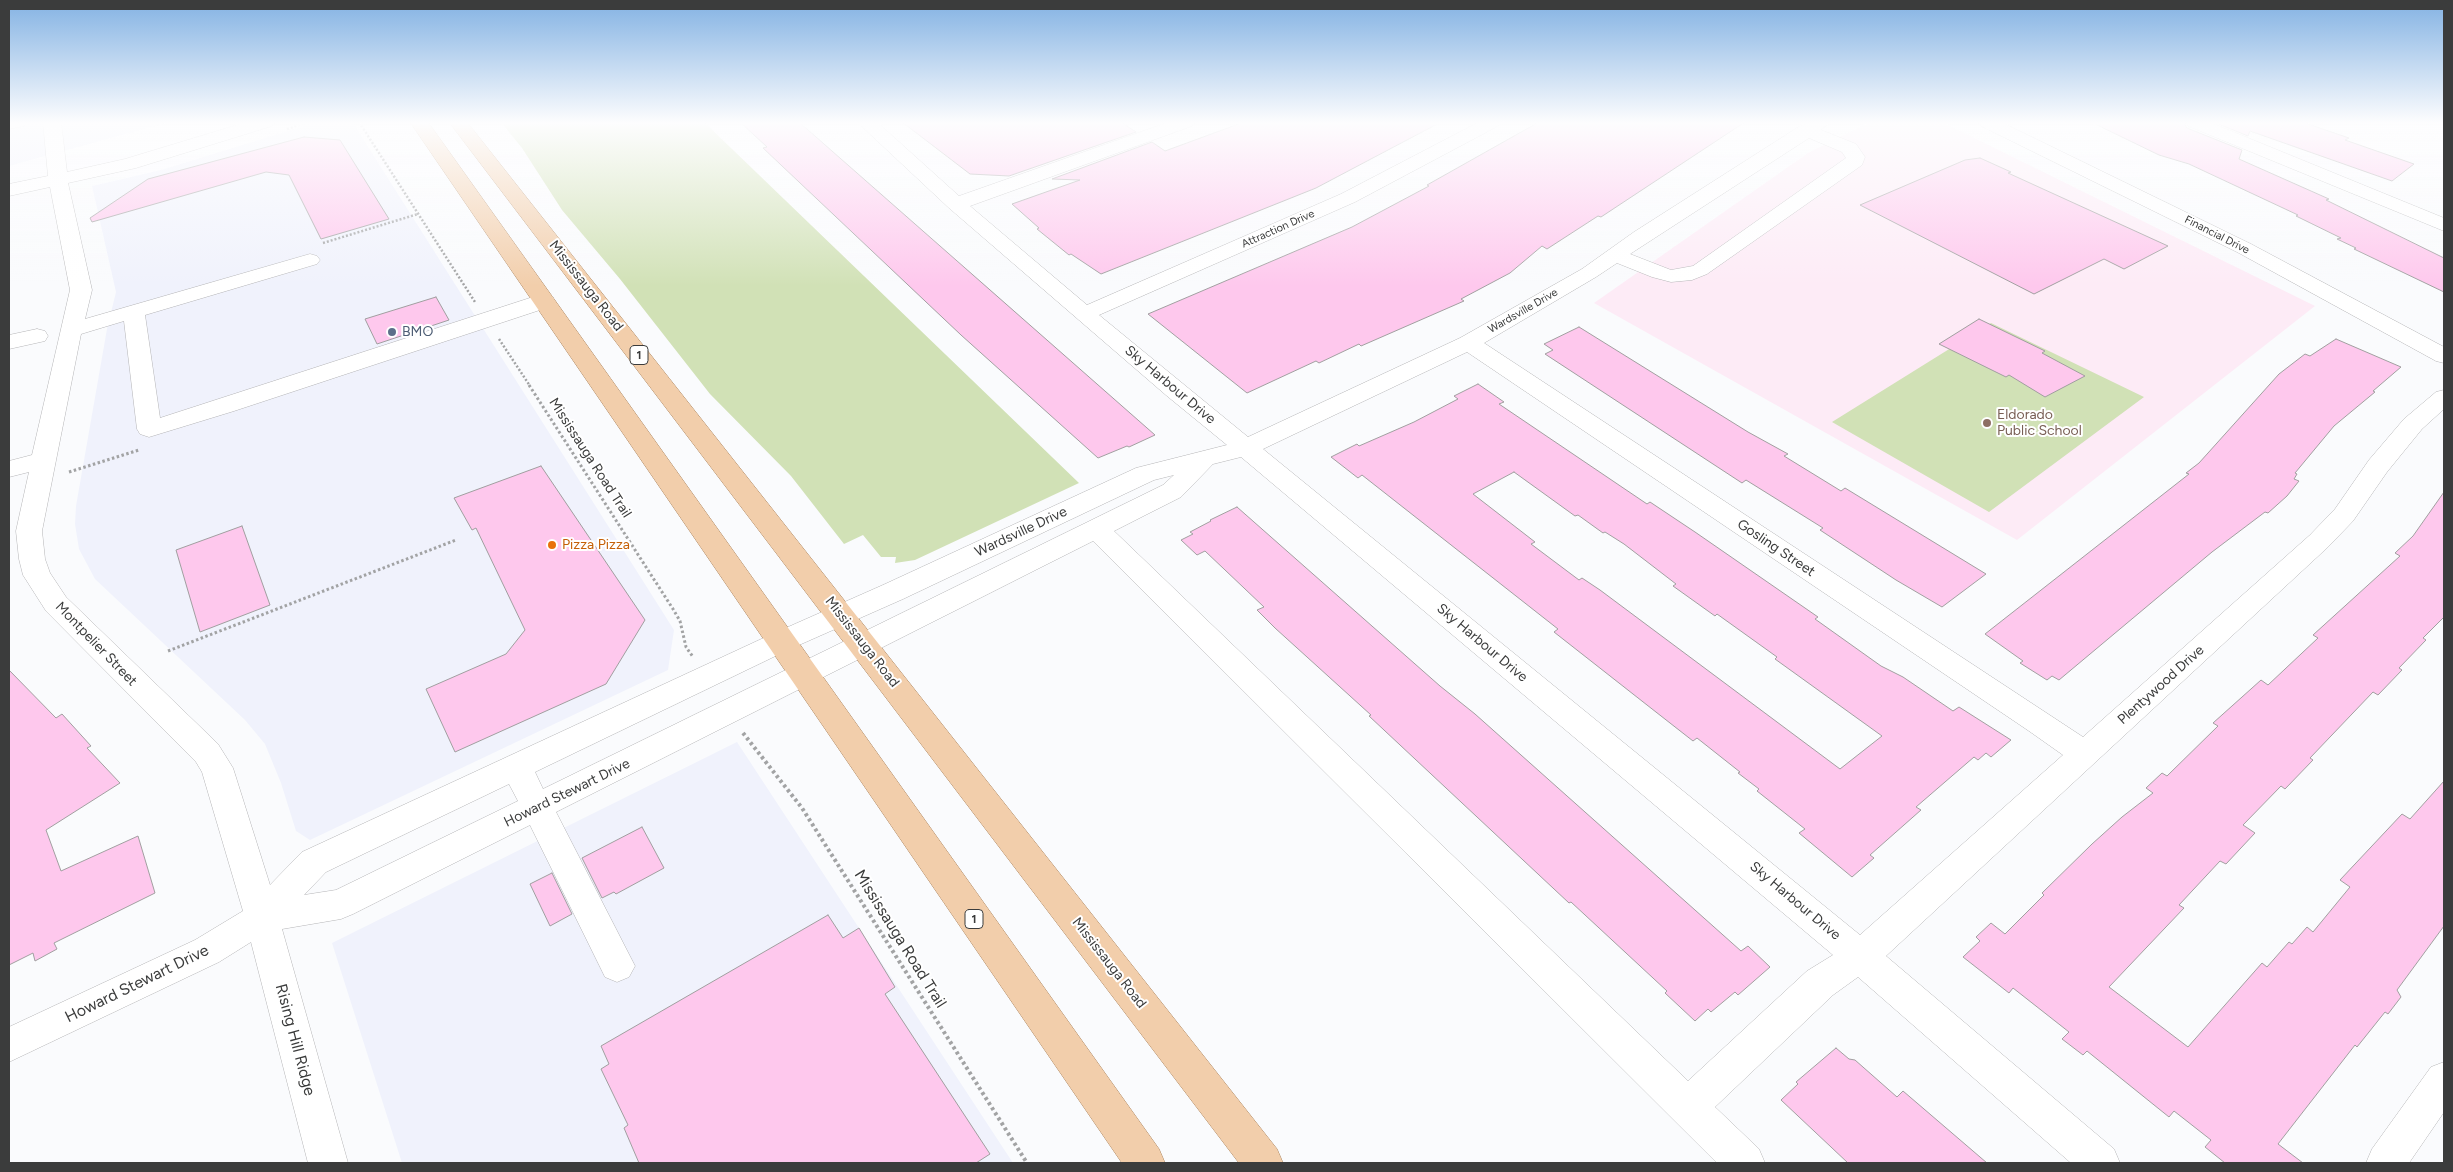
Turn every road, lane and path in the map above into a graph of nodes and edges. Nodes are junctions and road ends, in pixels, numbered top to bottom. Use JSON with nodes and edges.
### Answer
{"nodes":[{"id":1,"x":50,"y":177,"type":"edge"},
{"id":2,"x":59,"y":177,"type":"edge"},
{"id":3,"x":394,"y":177,"type":"edge"},
{"id":4,"x":457,"y":177,"type":"edge"},
{"id":5,"x":500,"y":177,"type":"edge"},
{"id":6,"x":926,"y":177,"type":"edge"},
{"id":7,"x":1033,"y":177,"type":"edge"},
{"id":8,"x":1388,"y":177,"type":"edge"},
{"id":9,"x":1735,"y":177,"type":"edge"},
{"id":10,"x":1833,"y":177,"type":"edge"},
{"id":11,"x":2098,"y":177,"type":"edge"},
{"id":12,"x":2129,"y":177,"type":"edge"},
{"id":13,"x":2327,"y":177,"type":"edge"},
{"id":14,"x":9,"y":190,"type":"edge"},
{"id":15,"x":956,"y":204,"type":"junction"},
{"id":16,"x":2444,"y":225,"type":"edge"},
{"id":17,"x":1615,"y":255,"type":"junction"},
{"id":18,"x":310,"y":260,"type":"dead end"},
{"id":19,"x":544,"y":301,"type":"junction"},
{"id":20,"x":478,"y":306,"type":"dead end"},
{"id":21,"x":134,"y":312,"type":"junction"},
{"id":22,"x":1086,"y":313,"type":"junction"},
{"id":23,"x":70,"y":330,"type":"junction"},
{"id":24,"x":2444,"y":334,"type":"edge"},
{"id":25,"x":37,"y":336,"type":"dead end"},
{"id":26,"x":498,"y":337,"type":"dead end"},
{"id":27,"x":9,"y":342,"type":"edge"},
{"id":28,"x":1468,"y":343,"type":"junction"},
{"id":29,"x":2444,"y":356,"type":"edge"},
{"id":30,"x":2444,"y":397,"type":"edge"},
{"id":31,"x":1246,"y":448,"type":"junction"},
{"id":32,"x":45,"y":460,"type":"junction"},
{"id":33,"x":1204,"y":461,"type":"junction"},
{"id":34,"x":9,"y":469,"type":"edge"},
{"id":35,"x":1097,"y":529,"type":"junction"},
{"id":36,"x":456,"y":540,"type":"dead end"},
{"id":37,"x":841,"y":615,"type":"junction"},
{"id":38,"x":780,"y":642,"type":"junction"},
{"id":39,"x":865,"y":645,"type":"junction"},
{"id":40,"x":168,"y":651,"type":"dead end"},
{"id":41,"x":691,"y":654,"type":"dead end"},
{"id":42,"x":803,"y":675,"type":"junction"},
{"id":43,"x":744,"y":735,"type":"dead end"},
{"id":44,"x":2084,"y":754,"type":"junction"},
{"id":45,"x":516,"y":766,"type":"junction"},
{"id":46,"x":537,"y":808,"type":"junction"},
{"id":47,"x":262,"y":917,"type":"junction"},
{"id":48,"x":1860,"y":956,"type":"junction"},
{"id":49,"x":617,"y":966,"type":"dead end"},
{"id":50,"x":9,"y":1045,"type":"edge"},
{"id":51,"x":2444,"y":1080,"type":"edge"},
{"id":52,"x":1688,"y":1107,"type":"junction"},
{"id":53,"x":328,"y":1163,"type":"edge"},
{"id":54,"x":1027,"y":1163,"type":"edge"},
{"id":55,"x":1145,"y":1163,"type":"edge"},
{"id":56,"x":1263,"y":1163,"type":"edge"},
{"id":57,"x":1744,"y":1163,"type":"edge"},
{"id":58,"x":2100,"y":1163,"type":"edge"},
{"id":59,"x":2386,"y":1163,"type":"edge"}],
"edges":[{"from":1,"to":14,"type":"street"},
{"from":2,"to":23,"type":"street","name":"Montpelier Street"},
{"from":3,"to":20,"type":"path"},
{"from":4,"to":19,"type":"main road","number":"1"},
{"from":5,"to":37,"type":"main road","name":"Mississauga Road","number":"1"},
{"from":6,"to":15,"type":"street","name":"Sky Harbour Drive"},
{"from":7,"to":15,"type":"street"},
{"from":8,"to":22,"type":"street","name":"Attraction Drive"},
{"from":9,"to":17,"type":"street","name":"Wardsville Drive"},
{"from":10,"to":17,"type":"street"},
{"from":11,"to":29,"type":"street","name":"Financial Drive"},
{"from":12,"to":24,"type":"street","name":"Financial Drive"},
{"from":13,"to":16,"type":"street"},
{"from":15,"to":22,"type":"street","name":"Sky Harbour Drive"},
{"from":17,"to":28,"type":"street","name":"Wardsville Drive"},
{"from":18,"to":21,"type":"street"},
{"from":19,"to":21,"type":"street"},
{"from":19,"to":38,"type":"main road","number":"1"},
{"from":21,"to":23,"type":"street"},
{"from":22,"to":31,"type":"street","name":"Sky Harbour Drive"},
{"from":23,"to":32,"type":"street","name":"Montpelier Street"},
{"from":25,"to":27,"type":"street"},
{"from":26,"to":41,"type":"path","name":"Mississauga Road Trail"},
{"from":28,"to":31,"type":"street","name":"Wardsville Drive"},
{"from":28,"to":44,"type":"street","name":"Gosling Street"},
{"from":30,"to":44,"type":"street","name":"Plentywood Drive"},
{"from":31,"to":33,"type":"street","name":"Wardsville Drive"},
{"from":31,"to":48,"type":"street","name":"Sky Harbour Drive"},
{"from":32,"to":34,"type":"street"},
{"from":32,"to":47,"type":"street","name":"Montpelier Street"},
{"from":33,"to":35,"type":"street","name":"Wardsville Drive"},
{"from":33,"to":37,"type":"street","name":"Wardsville Drive"},
{"from":35,"to":39,"type":"street","name":"Wardsville Drive"},
{"from":35,"to":52,"type":"street"},
{"from":36,"to":40,"type":"path"},
{"from":37,"to":38,"type":"street","name":"Howard Stewart Drive"},
{"from":37,"to":39,"type":"main road","name":"Mississauga Road","number":"1"},
{"from":38,"to":42,"type":"main road","number":"1"},
{"from":38,"to":45,"type":"street","name":"Howard Stewart Drive"},
{"from":39,"to":42,"type":"street","name":"Howard Stewart Drive"},
{"from":39,"to":56,"type":"main road","name":"Mississauga Road","number":"1"},
{"from":42,"to":46,"type":"street","name":"Howard Stewart Drive"},
{"from":42,"to":55,"type":"main road","number":"1"},
{"from":43,"to":54,"type":"path","name":"Mississauga Road Trail"},
{"from":44,"to":48,"type":"street","name":"Plentywood Drive"},
{"from":45,"to":46,"type":"street"},
{"from":45,"to":47,"type":"street","name":"Howard Stewart Drive"},
{"from":46,"to":47,"type":"street","name":"Howard Stewart Drive"},
{"from":46,"to":49,"type":"street"},
{"from":47,"to":50,"type":"street","name":"Howard Stewart Drive"},
{"from":47,"to":53,"type":"street","name":"Rising Hill Ridge"},
{"from":48,"to":52,"type":"street","name":"Plentywood Drive"},
{"from":48,"to":58,"type":"street","name":"Sky Harbour Drive"},
{"from":51,"to":59,"type":"street"},
{"from":52,"to":57,"type":"street"}]}
